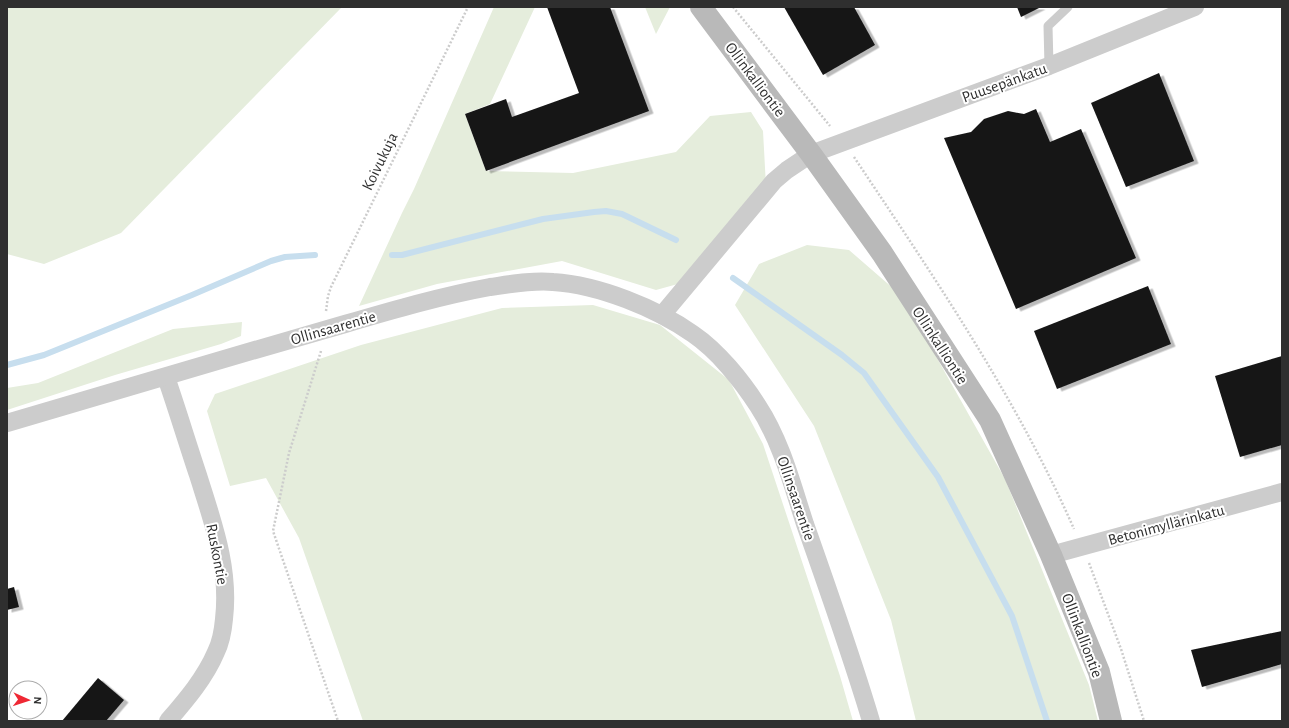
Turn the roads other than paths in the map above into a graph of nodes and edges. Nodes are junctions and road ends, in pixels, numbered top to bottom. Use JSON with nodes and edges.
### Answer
{"nodes":[{"id":1,"x":701,"y":7,"type":"edge"},
{"id":2,"x":1068,"y":7,"type":"edge"},
{"id":3,"x":1195,"y":7,"type":"edge"},
{"id":4,"x":1049,"y":66,"type":"junction"},
{"id":5,"x":811,"y":154,"type":"junction"},
{"id":6,"x":662,"y":315,"type":"junction"},
{"id":7,"x":166,"y":377,"type":"junction"},
{"id":8,"x":7,"y":423,"type":"edge"},
{"id":9,"x":1282,"y":492,"type":"edge"},
{"id":10,"x":1051,"y":555,"type":"junction"},
{"id":11,"x":168,"y":721,"type":"edge"},
{"id":12,"x":871,"y":721,"type":"edge"},
{"id":13,"x":1111,"y":721,"type":"edge"}],
"edges":[{"from":1,"to":5,"type":"street","name":"Ollinkalliontie"},
{"from":2,"to":4,"type":"lane"},
{"from":3,"to":4,"type":"street","name":"Puusepänkatu"},
{"from":4,"to":5,"type":"street","name":"Puusepänkatu"},
{"from":5,"to":6,"type":"street"},
{"from":5,"to":10,"type":"street","name":"Ollinkalliontie"},
{"from":6,"to":7,"type":"street","name":"Ollinsaarentie"},
{"from":6,"to":12,"type":"street","name":"Ollinsaarentie"},
{"from":7,"to":8,"type":"street","name":"Ollinsaarentie"},
{"from":7,"to":11,"type":"street","name":"Ruskontie"},
{"from":9,"to":10,"type":"street","name":"Betonimyllärinkatu"},
{"from":10,"to":13,"type":"street","name":"Ollinkalliontie"}]}
